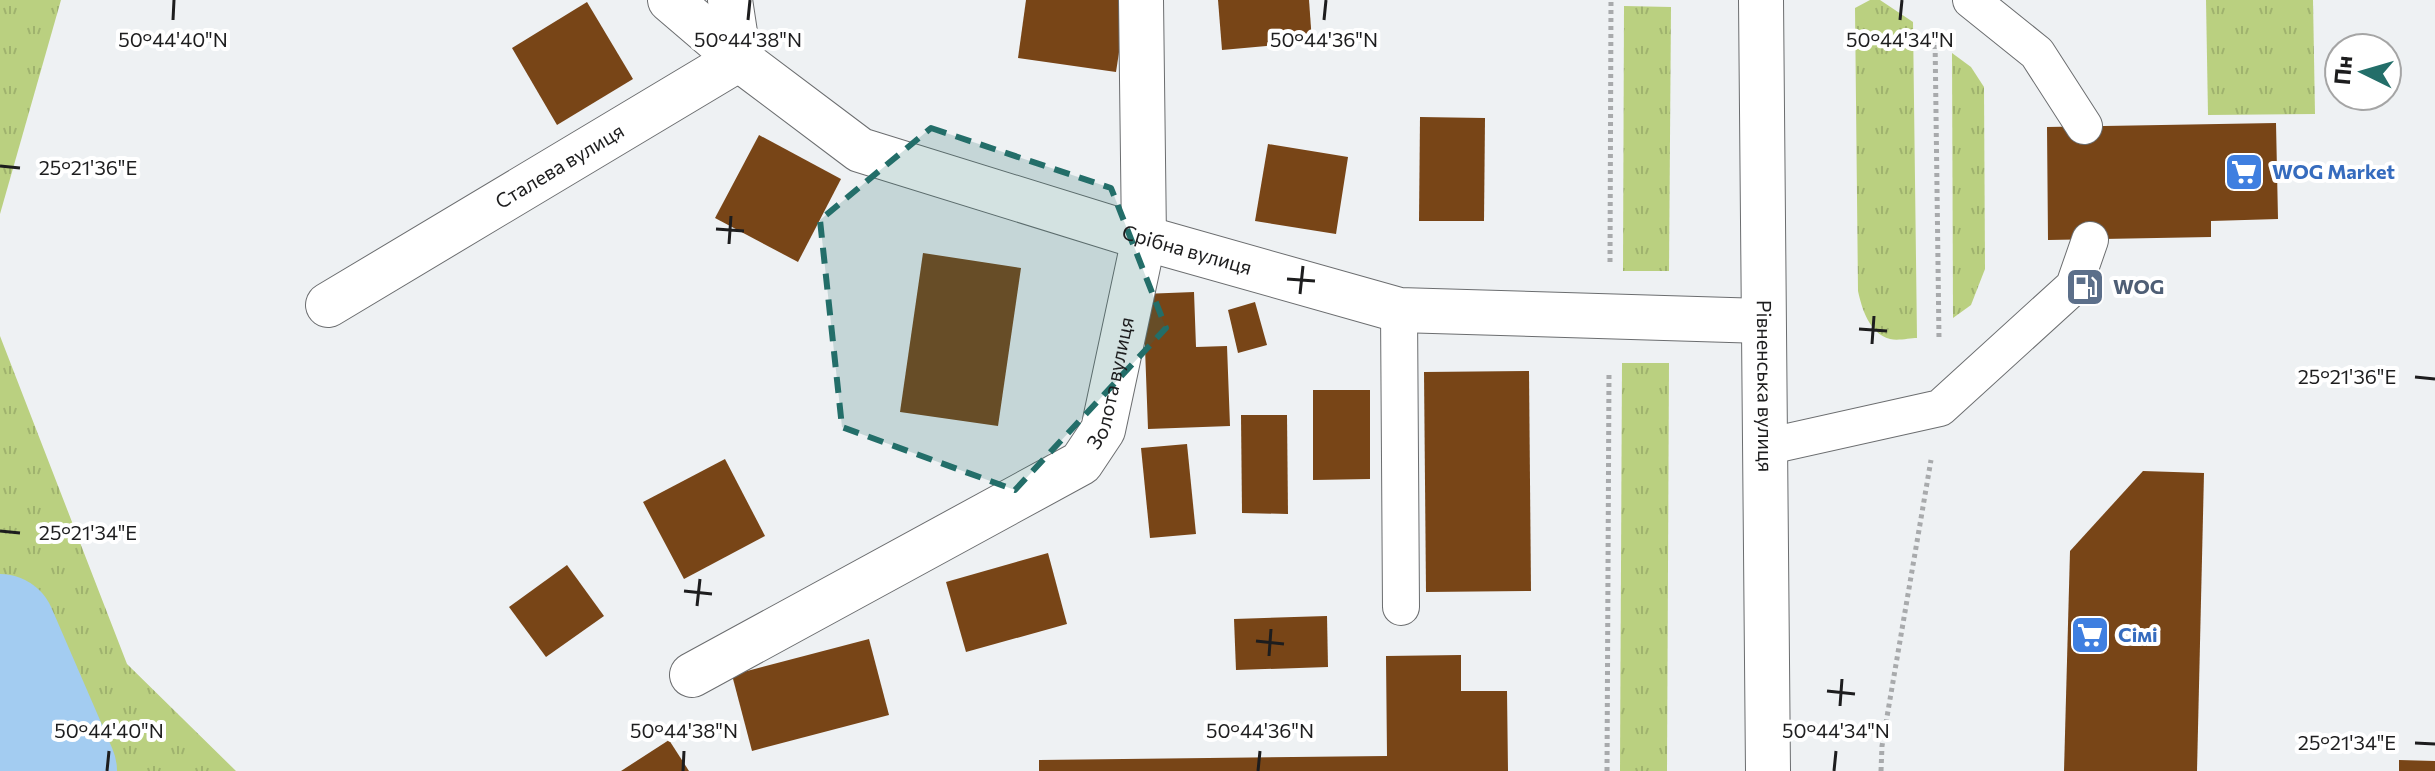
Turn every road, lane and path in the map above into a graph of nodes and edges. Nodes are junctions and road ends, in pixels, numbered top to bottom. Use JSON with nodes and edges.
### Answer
{"nodes":[{"id":1,"x":670,"y":0,"type":"edge"},
{"id":2,"x":730,"y":0,"type":"edge"},
{"id":3,"x":1141,"y":0,"type":"edge"},
{"id":4,"x":1611,"y":0,"type":"edge"},
{"id":5,"x":1761,"y":0,"type":"edge"},
{"id":6,"x":1971,"y":0,"type":"edge"},
{"id":7,"x":1935,"y":31,"type":"dead end"},
{"id":8,"x":739,"y":59,"type":"junction"},
{"id":9,"x":2084,"y":126,"type":"dead end"},
{"id":10,"x":1144,"y":238,"type":"junction"},
{"id":11,"x":2090,"y":240,"type":"dead end"},
{"id":12,"x":328,"y":305,"type":"dead end"},
{"id":13,"x":1399,"y":310,"type":"junction"},
{"id":14,"x":1610,"y":315,"type":"junction"},
{"id":15,"x":1763,"y":321,"type":"junction"},
{"id":16,"x":1940,"y":408,"type":"junction"},
{"id":17,"x":1765,"y":447,"type":"junction"},
{"id":18,"x":1401,"y":607,"type":"dead end"},
{"id":19,"x":692,"y":675,"type":"dead end"},
{"id":20,"x":1607,"y":771,"type":"edge"},
{"id":21,"x":1768,"y":771,"type":"edge"},
{"id":22,"x":1881,"y":771,"type":"edge"}],
"edges":[{"from":1,"to":8,"type":"street","name":"Срібна вулиця"},
{"from":2,"to":8,"type":"street"},
{"from":3,"to":10,"type":"street","name":"Золота вулиця"},
{"from":4,"to":14,"type":"path"},
{"from":5,"to":15,"type":"street","name":"Рівненська вулиця"},
{"from":6,"to":9,"type":"lane"},
{"from":7,"to":16,"type":"path"},
{"from":8,"to":10,"type":"street","name":"Срібна вулиця"},
{"from":8,"to":12,"type":"street","name":"Сталева вулиця"},
{"from":10,"to":13,"type":"street","name":"Срібна вулиця"},
{"from":10,"to":19,"type":"street","name":"Золота вулиця"},
{"from":11,"to":16,"type":"lane"},
{"from":13,"to":14,"type":"street","name":"Срібна вулиця"},
{"from":13,"to":18,"type":"lane"},
{"from":14,"to":15,"type":"street","name":"Срібна вулиця"},
{"from":14,"to":20,"type":"path"},
{"from":15,"to":17,"type":"street","name":"Рівненська вулиця"},
{"from":16,"to":17,"type":"lane"},
{"from":16,"to":22,"type":"path"},
{"from":17,"to":21,"type":"street","name":"Рівненська вулиця"}]}
